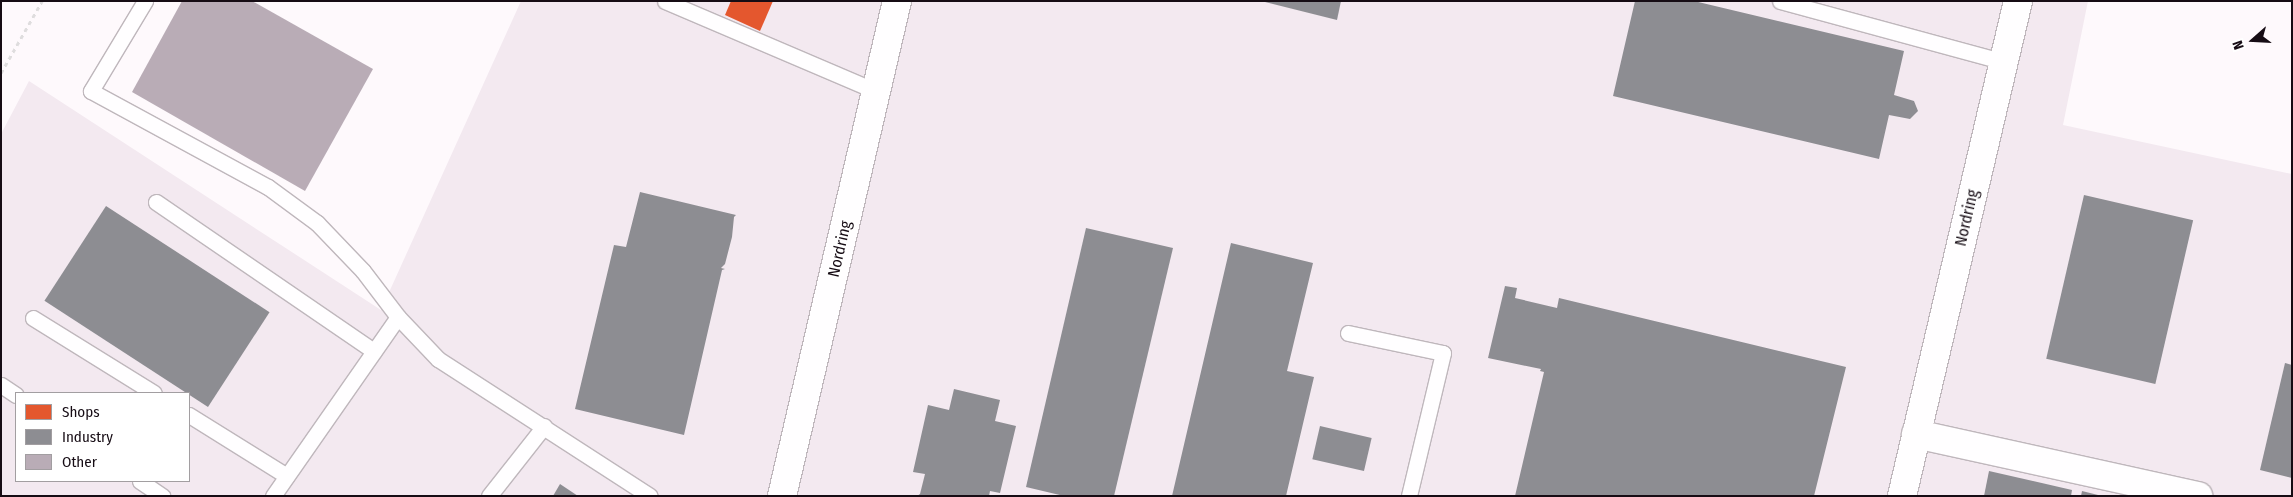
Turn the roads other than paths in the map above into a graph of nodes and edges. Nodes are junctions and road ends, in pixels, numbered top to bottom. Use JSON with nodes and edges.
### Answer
{"nodes":[{"id":1,"x":145,"y":1,"type":"edge"},
{"id":2,"x":665,"y":1,"type":"edge"},
{"id":3,"x":897,"y":1,"type":"edge"},
{"id":4,"x":1780,"y":1,"type":"edge"},
{"id":5,"x":2018,"y":1,"type":"edge"},
{"id":6,"x":2004,"y":62,"type":"junction"},
{"id":7,"x":876,"y":91,"type":"junction"},
{"id":8,"x":156,"y":202,"type":"dead end"},
{"id":9,"x":398,"y":317,"type":"junction"},
{"id":10,"x":33,"y":318,"type":"dead end"},
{"id":11,"x":1348,"y":333,"type":"dead end"},
{"id":12,"x":374,"y":351,"type":"junction"},
{"id":13,"x":1,"y":385,"type":"edge"},
{"id":14,"x":152,"y":392,"type":"edge"},
{"id":15,"x":15,"y":394,"type":"edge"},
{"id":16,"x":190,"y":416,"type":"edge"},
{"id":17,"x":544,"y":426,"type":"junction"},
{"id":18,"x":1916,"y":434,"type":"junction"},
{"id":19,"x":286,"y":476,"type":"junction"},
{"id":20,"x":141,"y":482,"type":"edge"},
{"id":21,"x":162,"y":496,"type":"edge"},
{"id":22,"x":273,"y":496,"type":"edge"},
{"id":23,"x":489,"y":496,"type":"edge"},
{"id":24,"x":650,"y":496,"type":"edge"},
{"id":25,"x":782,"y":496,"type":"edge"},
{"id":26,"x":1409,"y":496,"type":"edge"},
{"id":27,"x":1902,"y":496,"type":"edge"},
{"id":28,"x":2198,"y":496,"type":"edge"}],
"edges":[{"from":1,"to":9,"type":"lane"},
{"from":2,"to":7,"type":"lane"},
{"from":3,"to":7,"type":"street","name":"Nordring"},
{"from":4,"to":6,"type":"lane"},
{"from":5,"to":6,"type":"street","name":"Nordring"},
{"from":6,"to":18,"type":"street","name":"Nordring"},
{"from":7,"to":25,"type":"street","name":"Nordring"},
{"from":8,"to":12,"type":"lane"},
{"from":9,"to":12,"type":"lane"},
{"from":9,"to":17,"type":"lane"},
{"from":10,"to":14,"type":"lane"},
{"from":11,"to":26,"type":"lane"},
{"from":12,"to":19,"type":"lane"},
{"from":13,"to":15,"type":"lane"},
{"from":16,"to":19,"type":"lane"},
{"from":17,"to":23,"type":"lane"},
{"from":17,"to":24,"type":"lane"},
{"from":18,"to":27,"type":"street","name":"Nordring"},
{"from":18,"to":28,"type":"street"},
{"from":19,"to":22,"type":"lane"},
{"from":20,"to":21,"type":"lane"}]}
